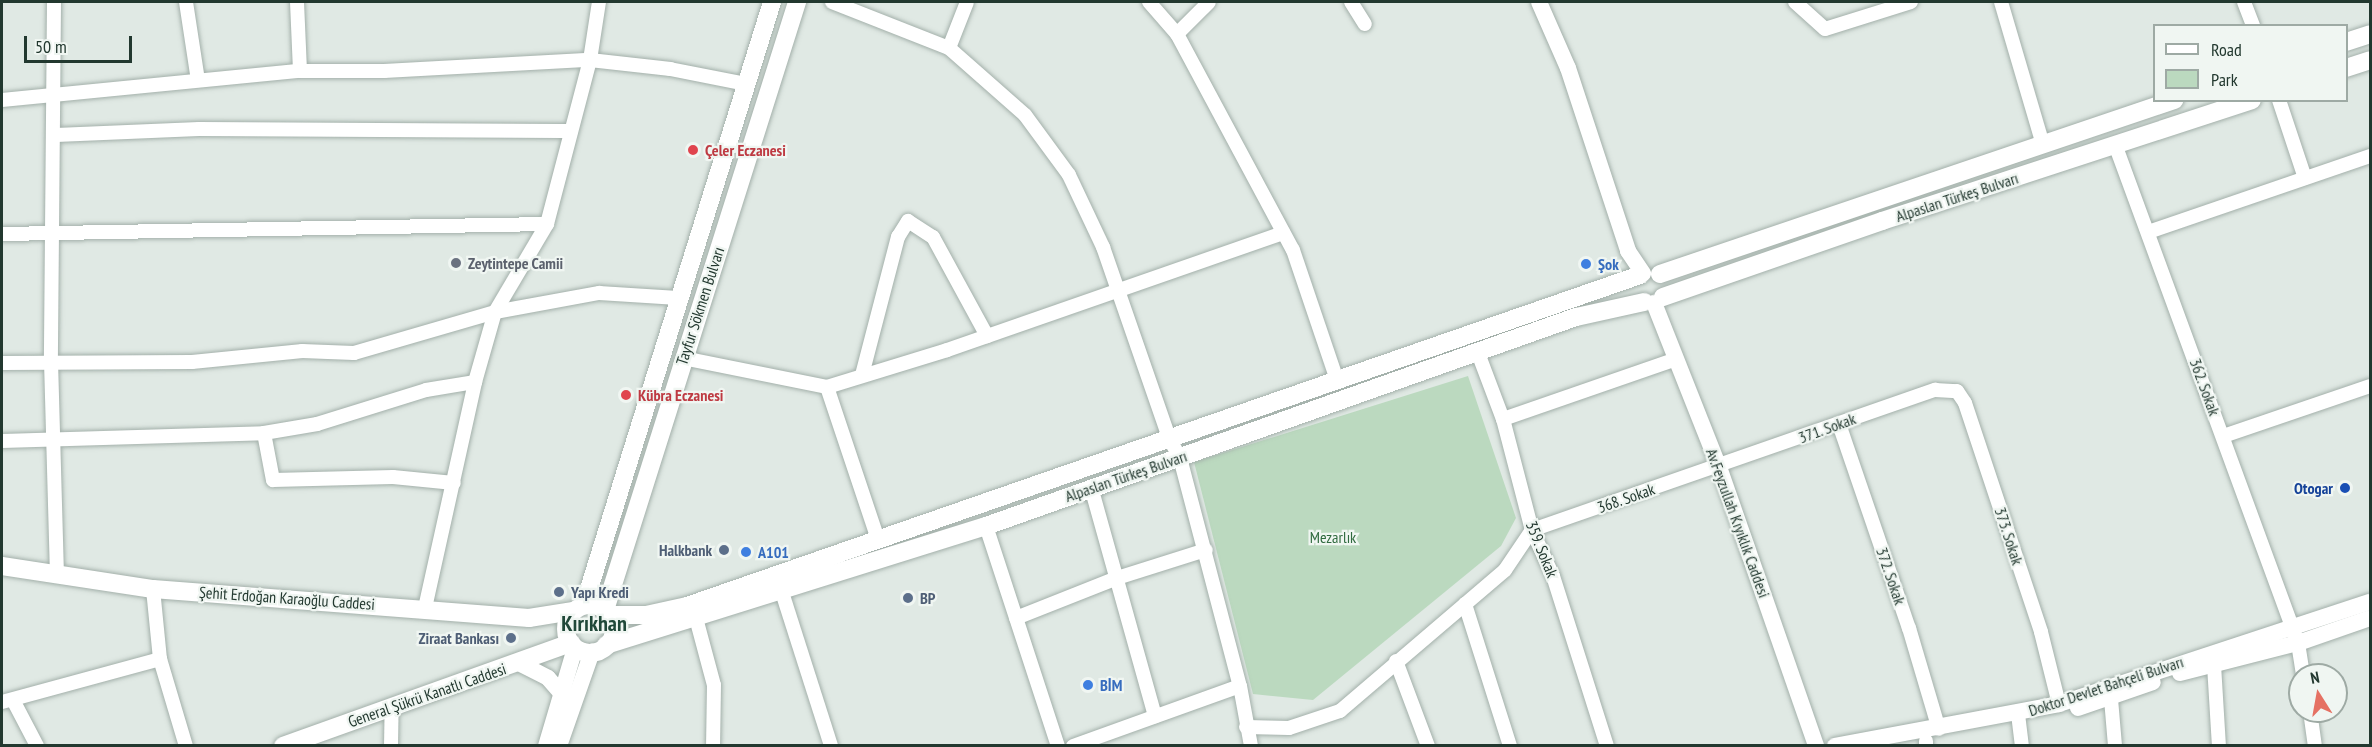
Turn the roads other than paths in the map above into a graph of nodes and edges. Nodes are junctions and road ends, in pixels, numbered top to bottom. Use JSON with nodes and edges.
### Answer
{"nodes":[{"id":1,"x":54,"y":2,"type":"edge"},
{"id":2,"x":186,"y":2,"type":"edge"},
{"id":3,"x":297,"y":2,"type":"edge"},
{"id":4,"x":599,"y":2,"type":"edge"},
{"id":5,"x":772,"y":2,"type":"edge"},
{"id":6,"x":797,"y":2,"type":"edge"},
{"id":7,"x":832,"y":2,"type":"edge"},
{"id":8,"x":967,"y":2,"type":"edge"},
{"id":9,"x":1149,"y":2,"type":"edge"},
{"id":10,"x":1209,"y":2,"type":"edge"},
{"id":11,"x":1351,"y":2,"type":"edge"},
{"id":12,"x":1539,"y":2,"type":"edge"},
{"id":13,"x":1795,"y":2,"type":"edge"},
{"id":14,"x":1911,"y":2,"type":"edge"},
{"id":15,"x":2001,"y":2,"type":"edge"},
{"id":16,"x":2244,"y":2,"type":"edge"},
{"id":17,"x":1365,"y":24,"type":"dead end"},
{"id":18,"x":2252,"y":24,"type":"edge"},
{"id":19,"x":1177,"y":34,"type":"junction"},
{"id":20,"x":2370,"y":34,"type":"edge"},
{"id":21,"x":2348,"y":41,"type":"edge"},
{"id":22,"x":949,"y":48,"type":"junction"},
{"id":23,"x":590,"y":60,"type":"junction"},
{"id":24,"x":2370,"y":60,"type":"edge"},
{"id":25,"x":2348,"y":67,"type":"edge"},
{"id":26,"x":300,"y":71,"type":"junction"},
{"id":27,"x":198,"y":80,"type":"junction"},
{"id":28,"x":746,"y":84,"type":"junction"},
{"id":29,"x":52,"y":96,"type":"junction"},
{"id":30,"x":2,"y":100,"type":"edge"},
{"id":31,"x":2168,"y":102,"type":"edge"},
{"id":32,"x":2246,"y":102,"type":"edge"},
{"id":33,"x":2280,"y":102,"type":"edge"},
{"id":34,"x":571,"y":131,"type":"junction"},
{"id":35,"x":56,"y":135,"type":"junction"},
{"id":36,"x":2043,"y":145,"type":"junction"},
{"id":37,"x":2116,"y":147,"type":"junction"},
{"id":38,"x":2370,"y":156,"type":"edge"},
{"id":39,"x":2305,"y":178,"type":"junction"},
{"id":40,"x":547,"y":224,"type":"junction"},
{"id":41,"x":1283,"y":232,"type":"junction"},
{"id":42,"x":2148,"y":232,"type":"junction"},
{"id":43,"x":2,"y":234,"type":"edge"},
{"id":44,"x":54,"y":234,"type":"junction"},
{"id":45,"x":1648,"y":274,"type":"junction"},
{"id":46,"x":1119,"y":291,"type":"junction"},
{"id":47,"x":678,"y":298,"type":"junction"},
{"id":48,"x":1654,"y":301,"type":"junction"},
{"id":49,"x":495,"y":312,"type":"junction"},
{"id":50,"x":987,"y":336,"type":"junction"},
{"id":51,"x":1478,"y":353,"type":"junction"},
{"id":52,"x":683,"y":358,"type":"junction"},
{"id":53,"x":1676,"y":359,"type":"junction"},
{"id":54,"x":51,"y":361,"type":"junction"},
{"id":55,"x":2,"y":363,"type":"edge"},
{"id":56,"x":862,"y":375,"type":"junction"},
{"id":57,"x":1337,"y":380,"type":"junction"},
{"id":58,"x":475,"y":382,"type":"junction"},
{"id":59,"x":2370,"y":386,"type":"edge"},
{"id":60,"x":827,"y":387,"type":"junction"},
{"id":61,"x":1935,"y":390,"type":"joint"},
{"id":62,"x":1503,"y":419,"type":"junction"},
{"id":63,"x":1839,"y":424,"type":"junction"},
{"id":64,"x":264,"y":433,"type":"junction"},
{"id":65,"x":2223,"y":436,"type":"junction"},
{"id":66,"x":1169,"y":438,"type":"junction"},
{"id":67,"x":55,"y":440,"type":"junction"},
{"id":68,"x":2,"y":441,"type":"edge"},
{"id":69,"x":1180,"y":458,"type":"junction"},
{"id":70,"x":1719,"y":467,"type":"junction"},
{"id":71,"x":454,"y":483,"type":"junction"},
{"id":72,"x":1091,"y":487,"type":"junction"},
{"id":73,"x":986,"y":525,"type":"junction"},
{"id":74,"x":1532,"y":530,"type":"junction"},
{"id":75,"x":878,"y":539,"type":"junction"},
{"id":76,"x":1206,"y":550,"type":"junction"},
{"id":77,"x":2,"y":566,"type":"edge"},
{"id":78,"x":57,"y":575,"type":"junction"},
{"id":79,"x":1117,"y":578,"type":"junction"},
{"id":80,"x":153,"y":589,"type":"junction"},
{"id":81,"x":781,"y":590,"type":"junction"},
{"id":82,"x":2370,"y":602,"type":"edge"},
{"id":83,"x":1465,"y":604,"type":"junction"},
{"id":84,"x":425,"y":608,"type":"junction"},
{"id":85,"x":579,"y":608,"type":"junction"},
{"id":86,"x":607,"y":613,"type":"junction"},
{"id":87,"x":696,"y":618,"type":"junction"},
{"id":88,"x":1016,"y":618,"type":"junction"},
{"id":89,"x":2370,"y":618,"type":"edge"},
{"id":90,"x":2295,"y":636,"type":"junction"},
{"id":91,"x":586,"y":647,"type":"junction"},
{"id":92,"x":160,"y":659,"type":"junction"},
{"id":93,"x":1396,"y":661,"type":"junction"},
{"id":94,"x":2301,"y":663,"type":"edge"},
{"id":95,"x":520,"y":664,"type":"junction"},
{"id":96,"x":2214,"y":665,"type":"junction"},
{"id":97,"x":1240,"y":686,"type":"junction"},
{"id":98,"x":561,"y":693,"type":"junction"},
{"id":99,"x":2111,"y":699,"type":"junction"},
{"id":100,"x":7,"y":701,"type":"edge"},
{"id":101,"x":2059,"y":704,"type":"junction"},
{"id":102,"x":392,"y":707,"type":"junction"},
{"id":103,"x":1155,"y":716,"type":"junction"},
{"id":104,"x":2019,"y":718,"type":"junction"},
{"id":105,"x":2312,"y":723,"type":"edge"},
{"id":106,"x":1246,"y":727,"type":"junction"},
{"id":107,"x":1939,"y":729,"type":"junction"},
{"id":108,"x":308,"y":741,"type":"edge"},
{"id":109,"x":1926,"y":743,"type":"edge"},
{"id":110,"x":37,"y":746,"type":"edge"},
{"id":111,"x":186,"y":746,"type":"edge"},
{"id":112,"x":283,"y":746,"type":"edge"},
{"id":113,"x":391,"y":746,"type":"edge"},
{"id":114,"x":546,"y":746,"type":"edge"},
{"id":115,"x":559,"y":746,"type":"edge"},
{"id":116,"x":713,"y":746,"type":"edge"},
{"id":117,"x":831,"y":746,"type":"edge"},
{"id":118,"x":1058,"y":746,"type":"edge"},
{"id":119,"x":1073,"y":746,"type":"edge"},
{"id":120,"x":1251,"y":746,"type":"edge"},
{"id":121,"x":1428,"y":746,"type":"edge"},
{"id":122,"x":1510,"y":746,"type":"edge"},
{"id":123,"x":1607,"y":746,"type":"edge"},
{"id":124,"x":1816,"y":746,"type":"edge"},
{"id":125,"x":1835,"y":746,"type":"edge"},
{"id":126,"x":1895,"y":746,"type":"edge"},
{"id":127,"x":2022,"y":746,"type":"edge"},
{"id":128,"x":2115,"y":746,"type":"edge"},
{"id":129,"x":2219,"y":746,"type":"edge"},
{"id":130,"x":2316,"y":746,"type":"edge"}],
"edges":[{"from":1,"to":29,"type":"street"},
{"from":2,"to":27,"type":"street"},
{"from":3,"to":26,"type":"street"},
{"from":4,"to":23,"type":"street"},
{"from":5,"to":28,"type":"main road","name":"Tayfur Sökmen Bulvarı"},
{"from":6,"to":52,"type":"main road","name":"Tayfur Sökmen Bulvarı"},
{"from":7,"to":22,"type":"street"},
{"from":8,"to":22,"type":"street"},
{"from":9,"to":19,"type":"street"},
{"from":10,"to":19,"type":"street"},
{"from":11,"to":17,"type":"street"},
{"from":12,"to":45,"type":"street"},
{"from":13,"to":14,"type":"street"},
{"from":15,"to":36,"type":"street"},
{"from":16,"to":18,"type":"street"},
{"from":19,"to":41,"type":"street"},
{"from":20,"to":21,"type":"main road"},
{"from":22,"to":46,"type":"street"},
{"from":23,"to":26,"type":"street"},
{"from":23,"to":28,"type":"street"},
{"from":23,"to":34,"type":"street"},
{"from":24,"to":25,"type":"main road"},
{"from":26,"to":27,"type":"street"},
{"from":27,"to":29,"type":"street"},
{"from":28,"to":47,"type":"main road","name":"Tayfur Sökmen Bulvarı"},
{"from":29,"to":30,"type":"street"},
{"from":29,"to":35,"type":"street"},
{"from":31,"to":36,"type":"main road","name":"Alpaslan Türkeş Bulvarı"},
{"from":32,"to":37,"type":"main road","name":"Alpaslan Türkeş Bulvarı"},
{"from":33,"to":39,"type":"street"},
{"from":34,"to":35,"type":"street"},
{"from":34,"to":40,"type":"street"},
{"from":35,"to":44,"type":"street"},
{"from":36,"to":45,"type":"main road","name":"Alpaslan Türkeş Bulvarı"},
{"from":37,"to":42,"type":"street","name":"362. Sokak"},
{"from":37,"to":48,"type":"main road","name":"Alpaslan Türkeş Bulvarı"},
{"from":38,"to":39,"type":"street"},
{"from":39,"to":42,"type":"street"},
{"from":40,"to":44,"type":"street"},
{"from":40,"to":49,"type":"street"},
{"from":41,"to":46,"type":"street"},
{"from":41,"to":57,"type":"street"},
{"from":42,"to":65,"type":"street","name":"362. Sokak"},
{"from":43,"to":44,"type":"street"},
{"from":44,"to":54,"type":"street"},
{"from":45,"to":48,"type":"main road"},
{"from":45,"to":48,"type":"main road"},
{"from":45,"to":57,"type":"main road","name":"Alpaslan Türkeş Bulvarı"},
{"from":46,"to":50,"type":"street"},
{"from":46,"to":66,"type":"street"},
{"from":47,"to":49,"type":"street"},
{"from":47,"to":85,"type":"main road","name":"Tayfur Sökmen Bulvarı"},
{"from":48,"to":51,"type":"main road","name":"Alpaslan Türkeş Bulvarı"},
{"from":48,"to":53,"type":"street","name":"Av.Feyzullah Kıyıklık Caddesi"},
{"from":49,"to":54,"type":"street"},
{"from":49,"to":58,"type":"street"},
{"from":50,"to":56,"type":"street"},
{"from":50,"to":56,"type":"street"},
{"from":51,"to":62,"type":"street","name":"359. Sokak"},
{"from":51,"to":69,"type":"main road","name":"Alpaslan Türkeş Bulvarı"},
{"from":52,"to":60,"type":"street"},
{"from":52,"to":86,"type":"main road","name":"Tayfur Sökmen Bulvarı"},
{"from":53,"to":62,"type":"street"},
{"from":53,"to":70,"type":"street","name":"Av.Feyzullah Kıyıklık Caddesi"},
{"from":54,"to":55,"type":"street"},
{"from":54,"to":67,"type":"street"},
{"from":56,"to":60,"type":"street"},
{"from":57,"to":66,"type":"main road","name":"Alpaslan Türkeş Bulvarı"},
{"from":58,"to":64,"type":"street"},
{"from":58,"to":71,"type":"street"},
{"from":59,"to":65,"type":"street"},
{"from":60,"to":75,"type":"street"},
{"from":61,"to":63,"type":"street","name":"371. Sokak"},
{"from":61,"to":101,"type":"street","name":"373. Sokak"},
{"from":62,"to":74,"type":"street","name":"359. Sokak"},
{"from":63,"to":70,"type":"street","name":"371. Sokak"},
{"from":63,"to":107,"type":"street","name":"372. Sokak"},
{"from":64,"to":67,"type":"street"},
{"from":64,"to":71,"type":"street"},
{"from":65,"to":90,"type":"street","name":"362. Sokak"},
{"from":66,"to":69,"type":"street"},
{"from":66,"to":75,"type":"main road","name":"Alpaslan Türkeş Bulvarı"},
{"from":67,"to":68,"type":"street"},
{"from":67,"to":78,"type":"street"},
{"from":69,"to":72,"type":"main road","name":"Alpaslan Türkeş Bulvarı"},
{"from":69,"to":76,"type":"street"},
{"from":70,"to":74,"type":"street","name":"368. Sokak"},
{"from":70,"to":124,"type":"street","name":"Av.Feyzullah Kıyıklık Caddesi"},
{"from":71,"to":84,"type":"street"},
{"from":72,"to":73,"type":"main road","name":"Alpaslan Türkeş Bulvarı"},
{"from":72,"to":79,"type":"street"},
{"from":73,"to":81,"type":"main road","name":"Alpaslan Türkeş Bulvarı"},
{"from":73,"to":88,"type":"street"},
{"from":74,"to":83,"type":"street"},
{"from":74,"to":123,"type":"street","name":"359. Sokak"},
{"from":75,"to":86,"type":"main road","name":"Alpaslan Türkeş Bulvarı"},
{"from":76,"to":79,"type":"street"},
{"from":76,"to":97,"type":"street"},
{"from":77,"to":78,"type":"main road","name":"Şehit Erdoğan Karaoğlu Caddesi"},
{"from":78,"to":80,"type":"main road","name":"Şehit Erdoğan Karaoğlu Caddesi"},
{"from":79,"to":88,"type":"street"},
{"from":79,"to":103,"type":"street"},
{"from":80,"to":84,"type":"main road","name":"Şehit Erdoğan Karaoğlu Caddesi"},
{"from":80,"to":92,"type":"street"},
{"from":81,"to":87,"type":"main road","name":"Alpaslan Türkeş Bulvarı"},
{"from":81,"to":117,"type":"street"},
{"from":82,"to":90,"type":"street","name":"Doktor Devlet Bahçeli Bulvarı"},
{"from":83,"to":93,"type":"street"},
{"from":83,"to":122,"type":"street"},
{"from":84,"to":85,"type":"main road","name":"Şehit Erdoğan Karaoğlu Caddesi"},
{"from":85,"to":86,"type":"main road","name":"Alpaslan Türkeş Bulvarı"},
{"from":85,"to":91,"type":"main road","name":"Tayfur Sökmen Bulvarı"},
{"from":86,"to":91,"type":"main road","name":"Tayfur Sökmen Bulvarı"},
{"from":87,"to":91,"type":"main road","name":"Alpaslan Türkeş Bulvarı"},
{"from":87,"to":116,"type":"street"},
{"from":88,"to":118,"type":"street"},
{"from":89,"to":90,"type":"street","name":"Doktor Devlet Bahçeli Bulvarı"},
{"from":90,"to":94,"type":"street","name":"362. Sokak"},
{"from":90,"to":96,"type":"street","name":"Doktor Devlet Bahçeli Bulvarı"},
{"from":90,"to":101,"type":"street","name":"Doktor Devlet Bahçeli Bulvarı"},
{"from":91,"to":95,"type":"main road","name":"General Şükrü Kanatlı Caddesi"},
{"from":91,"to":98,"type":"street"},
{"from":91,"to":115,"type":"street"},
{"from":92,"to":100,"type":"street"},
{"from":92,"to":111,"type":"street"},
{"from":93,"to":106,"type":"street"},
{"from":93,"to":121,"type":"street"},
{"from":95,"to":98,"type":"street"},
{"from":95,"to":102,"type":"main road","name":"General Şükrü Kanatlı Caddesi"},
{"from":96,"to":99,"type":"street","name":"Doktor Devlet Bahçeli Bulvarı"},
{"from":96,"to":129,"type":"street"},
{"from":97,"to":103,"type":"street"},
{"from":97,"to":106,"type":"street"},
{"from":98,"to":114,"type":"street"},
{"from":99,"to":104,"type":"street","name":"Doktor Devlet Bahçeli Bulvarı"},
{"from":99,"to":128,"type":"street"},
{"from":100,"to":110,"type":"street"},
{"from":101,"to":104,"type":"street","name":"Doktor Devlet Bahçeli Bulvarı"},
{"from":102,"to":108,"type":"main road","name":"General Şükrü Kanatlı Caddesi"},
{"from":102,"to":113,"type":"street"},
{"from":103,"to":119,"type":"street"},
{"from":104,"to":107,"type":"street","name":"Doktor Devlet Bahçeli Bulvarı"},
{"from":104,"to":109,"type":"street","name":"Doktor Devlet Bahçeli Bulvarı"},
{"from":104,"to":127,"type":"street"},
{"from":105,"to":130,"type":"street"},
{"from":106,"to":120,"type":"street"},
{"from":107,"to":125,"type":"street","name":"Doktor Devlet Bahçeli Bulvarı"},
{"from":108,"to":112,"type":"main road","name":"General Şükrü Kanatlı Caddesi"},
{"from":109,"to":126,"type":"street","name":"Doktor Devlet Bahçeli Bulvarı"}]}
